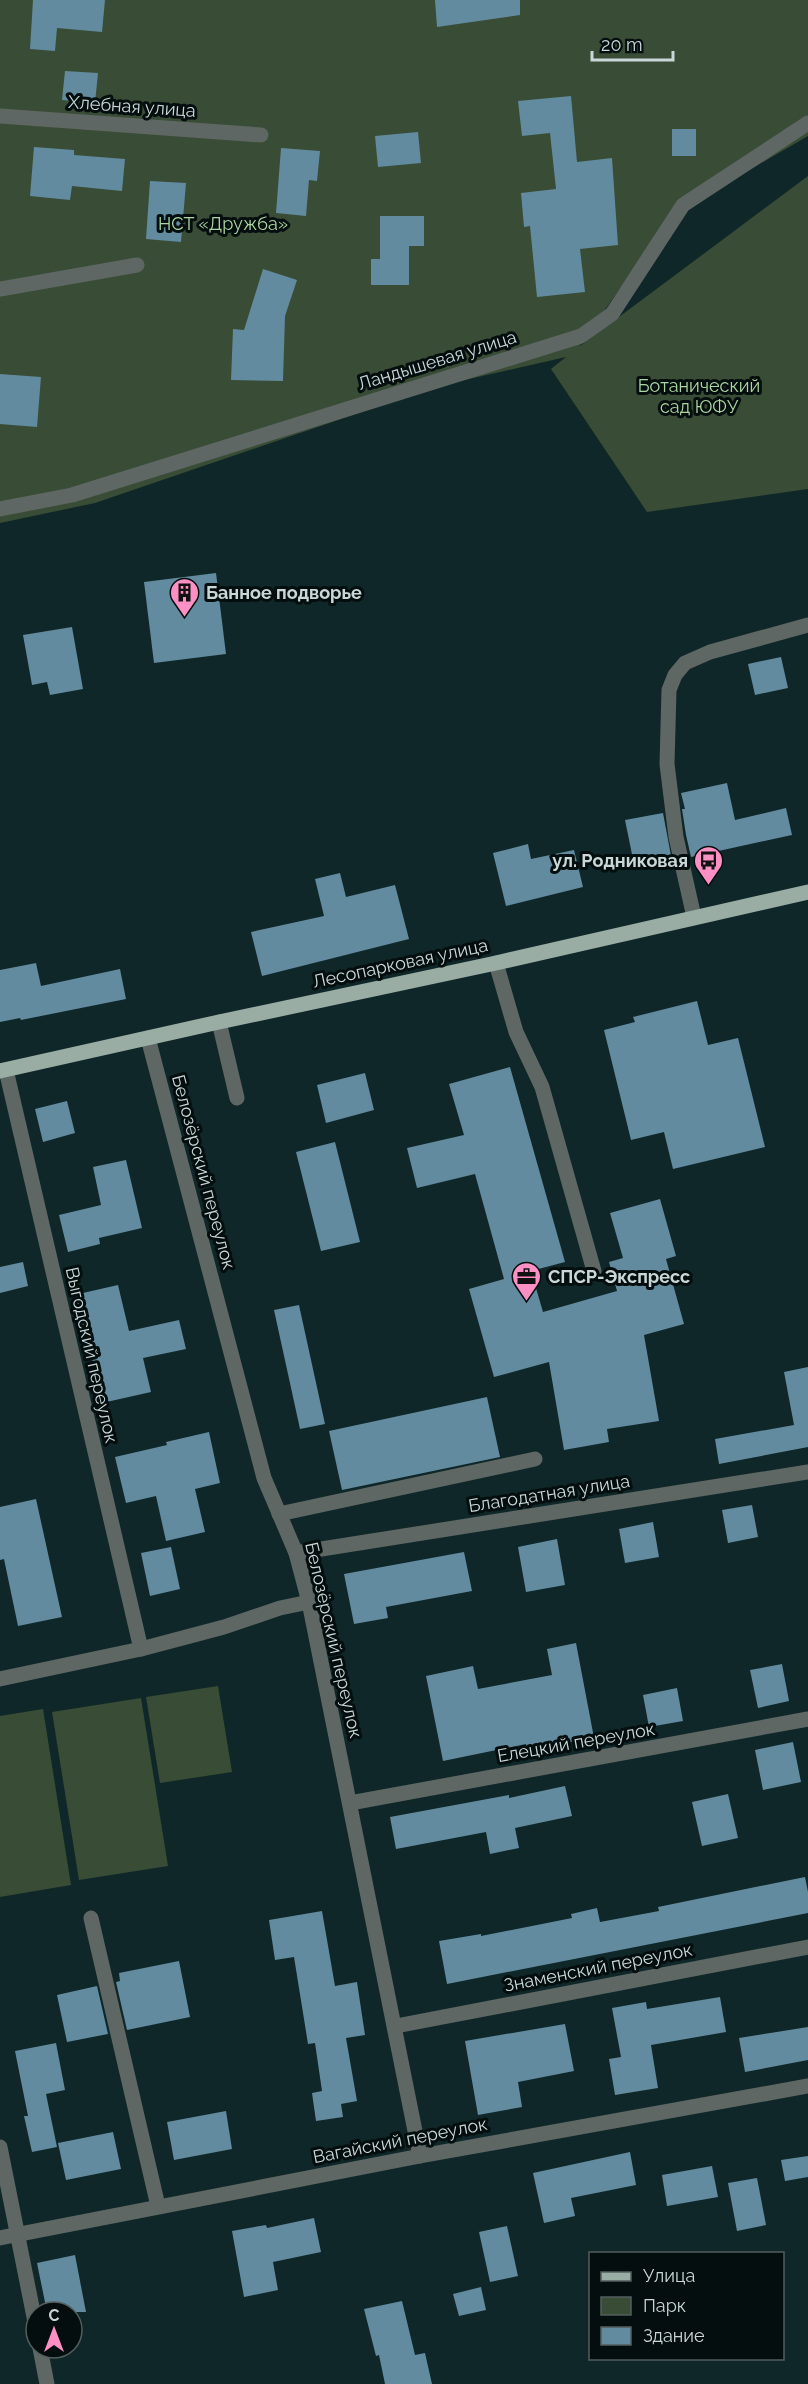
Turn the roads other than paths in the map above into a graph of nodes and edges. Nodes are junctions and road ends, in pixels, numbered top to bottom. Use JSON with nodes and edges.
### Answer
{"nodes":[{"id":1,"x":0,"y":116,"type":"edge"},
{"id":2,"x":808,"y":123,"type":"edge"},
{"id":3,"x":261,"y":135,"type":"dead end"},
{"id":4,"x":137,"y":265,"type":"dead end"},
{"id":5,"x":0,"y":289,"type":"edge"},
{"id":6,"x":0,"y":509,"type":"edge"},
{"id":7,"x":808,"y":626,"type":"edge"},
{"id":8,"x":808,"y":892,"type":"edge"},
{"id":9,"x":694,"y":917,"type":"junction"},
{"id":10,"x":496,"y":963,"type":"junction"},
{"id":11,"x":219,"y":1022,"type":"junction"},
{"id":12,"x":148,"y":1038,"type":"junction"},
{"id":13,"x":3,"y":1070,"type":"edge"},
{"id":14,"x":237,"y":1098,"type":"dead end"},
{"id":15,"x":594,"y":1271,"type":"dead end"},
{"id":16,"x":535,"y":1459,"type":"dead end"},
{"id":17,"x":808,"y":1472,"type":"edge"},
{"id":18,"x":279,"y":1514,"type":"junction"},
{"id":19,"x":296,"y":1553,"type":"junction"},
{"id":20,"x":309,"y":1602,"type":"junction"},
{"id":21,"x":141,"y":1649,"type":"junction"},
{"id":22,"x":0,"y":1678,"type":"edge"},
{"id":23,"x":808,"y":1719,"type":"edge"},
{"id":24,"x":350,"y":1803,"type":"junction"},
{"id":25,"x":91,"y":1918,"type":"dead end"},
{"id":26,"x":808,"y":1947,"type":"edge"},
{"id":27,"x":396,"y":2026,"type":"junction"},
{"id":28,"x":808,"y":2086,"type":"edge"},
{"id":29,"x":0,"y":2147,"type":"edge"},
{"id":30,"x":420,"y":2156,"type":"junction"},
{"id":31,"x":158,"y":2206,"type":"junction"},
{"id":32,"x":18,"y":2234,"type":"junction"},
{"id":33,"x":0,"y":2238,"type":"edge"},
{"id":34,"x":31,"y":2300,"type":"edge"},
{"id":35,"x":42,"y":2360,"type":"edge"},
{"id":36,"x":47,"y":2384,"type":"edge"}],
"edges":[{"from":1,"to":3,"type":"street","name":"Хлебная улица"},
{"from":2,"to":6,"type":"street","name":"Ландышевая улица"},
{"from":4,"to":5,"type":"street"},
{"from":7,"to":9,"type":"street"},
{"from":8,"to":9,"type":"main road","name":"Лесопарковая улица"},
{"from":9,"to":10,"type":"main road","name":"Лесопарковая улица"},
{"from":10,"to":11,"type":"main road","name":"Лесопарковая улица"},
{"from":10,"to":15,"type":"street"},
{"from":11,"to":12,"type":"main road","name":"Лесопарковая улица"},
{"from":11,"to":14,"type":"street"},
{"from":12,"to":13,"type":"main road","name":"Лесопарковая улица"},
{"from":12,"to":18,"type":"street","name":"Белозёрский переулок"},
{"from":13,"to":21,"type":"street","name":"Выгодский переулок"},
{"from":16,"to":18,"type":"street"},
{"from":17,"to":19,"type":"street","name":"Благодатная улица"},
{"from":18,"to":19,"type":"street","name":"Белозёрский переулок"},
{"from":19,"to":20,"type":"street","name":"Белозёрский переулок"},
{"from":20,"to":21,"type":"street"},
{"from":20,"to":24,"type":"street","name":"Белозёрский переулок"},
{"from":21,"to":22,"type":"street"},
{"from":23,"to":24,"type":"street","name":"Елецкий переулок"},
{"from":24,"to":27,"type":"street","name":"Белозёрский переулок"},
{"from":25,"to":31,"type":"street"},
{"from":26,"to":27,"type":"street","name":"Знаменский переулок"},
{"from":27,"to":30,"type":"street","name":"Белозёрский переулок"},
{"from":28,"to":30,"type":"street","name":"Вагайский переулок"},
{"from":29,"to":32,"type":"street"},
{"from":30,"to":31,"type":"street","name":"Вагайский переулок"},
{"from":31,"to":32,"type":"street","name":"Вагайский переулок"},
{"from":32,"to":33,"type":"street","name":"Вагайский переулок"},
{"from":32,"to":34,"type":"street"},
{"from":35,"to":36,"type":"street"}]}
